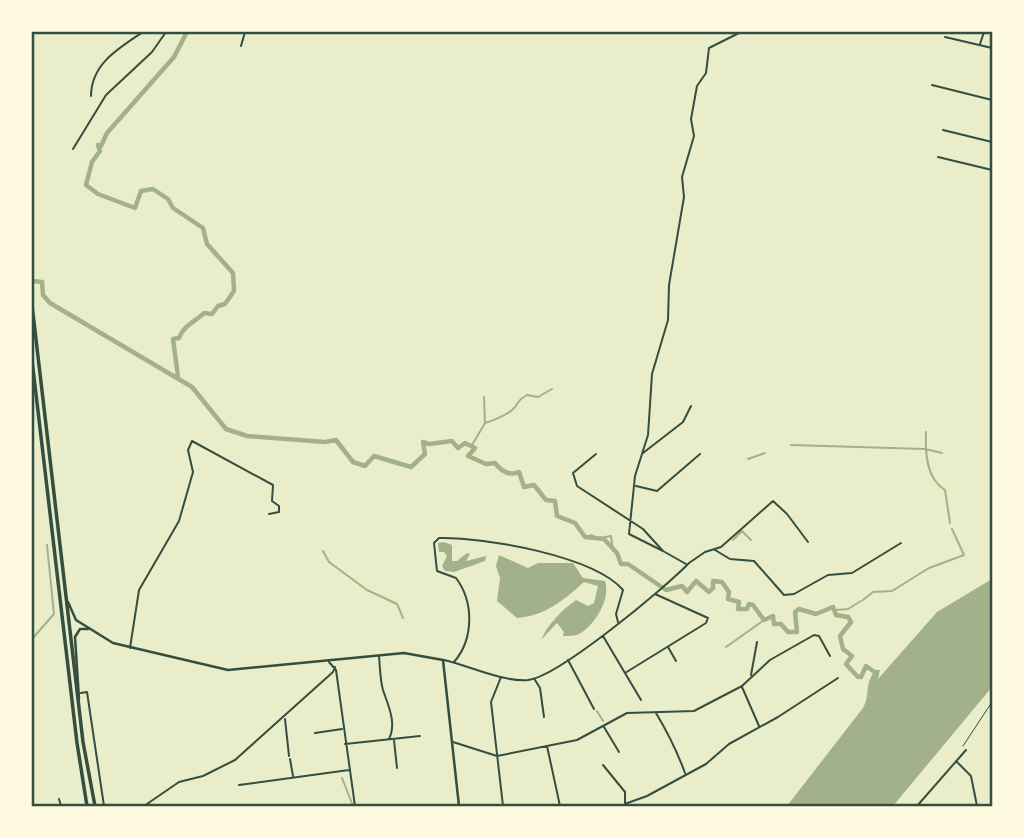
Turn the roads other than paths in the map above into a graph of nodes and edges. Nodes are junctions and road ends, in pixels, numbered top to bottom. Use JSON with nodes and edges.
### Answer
{"nodes":[{"id":1,"x":143,"y":32,"type":"edge"},
{"id":2,"x":166,"y":32,"type":"edge"},
{"id":3,"x":245,"y":32,"type":"edge"},
{"id":4,"x":741,"y":32,"type":"edge"},
{"id":5,"x":984,"y":32,"type":"edge"},
{"id":6,"x":945,"y":37,"type":"dead end"},
{"id":7,"x":980,"y":45,"type":"junction"},
{"id":8,"x":241,"y":47,"type":"dead end"},
{"id":9,"x":992,"y":48,"type":"edge"},
{"id":10,"x":932,"y":85,"type":"dead end"},
{"id":11,"x":90,"y":96,"type":"dead end"},
{"id":12,"x":992,"y":100,"type":"edge"},
{"id":13,"x":943,"y":130,"type":"dead end"},
{"id":14,"x":992,"y":142,"type":"edge"},
{"id":15,"x":74,"y":149,"type":"dead end"},
{"id":16,"x":938,"y":157,"type":"dead end"},
{"id":17,"x":992,"y":170,"type":"edge"},
{"id":18,"x":32,"y":305,"type":"edge"},
{"id":19,"x":32,"y":360,"type":"edge"},
{"id":20,"x":32,"y":381,"type":"edge"},
{"id":21,"x":36,"y":396,"type":"junction"},
{"id":22,"x":691,"y":406,"type":"dead end"},
{"id":23,"x":596,"y":454,"type":"dead end"},
{"id":24,"x":642,"y":454,"type":"junction"},
{"id":25,"x":700,"y":454,"type":"dead end"},
{"id":26,"x":636,"y":487,"type":"junction"},
{"id":27,"x":269,"y":514,"type":"dead end"},
{"id":28,"x":630,"y":522,"type":"junction"},
{"id":29,"x":808,"y":542,"type":"dead end"},
{"id":30,"x":901,"y":543,"type":"dead end"},
{"id":31,"x":715,"y":549,"type":"junction"},
{"id":32,"x":663,"y":551,"type":"junction"},
{"id":33,"x":687,"y":565,"type":"junction"},
{"id":34,"x":654,"y":593,"type":"junction"},
{"id":35,"x":66,"y":595,"type":"junction"},
{"id":36,"x":619,"y":623,"type":"junction"},
{"id":37,"x":92,"y":630,"type":"junction"},
{"id":38,"x":603,"y":636,"type":"junction"},
{"id":39,"x":757,"y":642,"type":"dead end"},
{"id":40,"x":667,"y":646,"type":"junction"},
{"id":41,"x":130,"y":648,"type":"junction"},
{"id":42,"x":379,"y":655,"type":"junction"},
{"id":43,"x":830,"y":656,"type":"dead end"},
{"id":44,"x":443,"y":660,"type":"junction"},
{"id":45,"x":568,"y":660,"type":"junction"},
{"id":46,"x":328,"y":661,"type":"junction"},
{"id":47,"x":676,"y":661,"type":"dead end"},
{"id":48,"x":454,"y":663,"type":"junction"},
{"id":49,"x":335,"y":667,"type":"junction"},
{"id":50,"x":625,"y":673,"type":"junction"},
{"id":51,"x":502,"y":676,"type":"junction"},
{"id":52,"x":751,"y":676,"type":"junction"},
{"id":53,"x":838,"y":678,"type":"dead end"},
{"id":54,"x":535,"y":679,"type":"junction"},
{"id":55,"x":742,"y":686,"type":"junction"},
{"id":56,"x":81,"y":693,"type":"junction"},
{"id":57,"x":79,"y":699,"type":"junction"},
{"id":58,"x":641,"y":700,"type":"dead end"},
{"id":59,"x":594,"y":709,"type":"dead end"},
{"id":60,"x":655,"y":712,"type":"junction"},
{"id":61,"x":544,"y":717,"type":"dead end"},
{"id":62,"x":285,"y":718,"type":"junction"},
{"id":63,"x":603,"y":726,"type":"junction"},
{"id":64,"x":759,"y":726,"type":"junction"},
{"id":65,"x":343,"y":729,"type":"junction"},
{"id":66,"x":315,"y":733,"type":"dead end"},
{"id":67,"x":420,"y":736,"type":"dead end"},
{"id":68,"x":389,"y":739,"type":"junction"},
{"id":69,"x":394,"y":739,"type":"junction"},
{"id":70,"x":452,"y":741,"type":"junction"},
{"id":71,"x":345,"y":744,"type":"junction"},
{"id":72,"x":547,"y":746,"type":"junction"},
{"id":73,"x":619,"y":752,"type":"dead end"},
{"id":74,"x":964,"y":752,"type":"road end"},
{"id":75,"x":498,"y":756,"type":"junction"},
{"id":76,"x":956,"y":760,"type":"junction"},
{"id":77,"x":603,"y":765,"type":"dead end"},
{"id":78,"x":397,"y":768,"type":"dead end"},
{"id":79,"x":349,"y":770,"type":"junction"},
{"id":80,"x":685,"y":775,"type":"junction"},
{"id":81,"x":294,"y":778,"type":"junction"},
{"id":82,"x":239,"y":785,"type":"dead end"},
{"id":83,"x":59,"y":799,"type":"dead end"},
{"id":84,"x":625,"y":804,"type":"junction"},
{"id":85,"x":61,"y":807,"type":"edge"},
{"id":86,"x":87,"y":807,"type":"edge"},
{"id":87,"x":95,"y":807,"type":"edge"},
{"id":88,"x":104,"y":807,"type":"edge"},
{"id":89,"x":145,"y":807,"type":"edge"},
{"id":90,"x":355,"y":807,"type":"edge"},
{"id":91,"x":459,"y":807,"type":"edge"},
{"id":92,"x":503,"y":807,"type":"edge"},
{"id":93,"x":560,"y":807,"type":"edge"},
{"id":94,"x":619,"y":807,"type":"edge"},
{"id":95,"x":917,"y":807,"type":"edge"},
{"id":96,"x":977,"y":807,"type":"edge"}],
"edges":[{"from":1,"to":11,"type":"street"},
{"from":2,"to":15,"type":"street"},
{"from":3,"to":8,"type":"street"},
{"from":4,"to":24,"type":"street"},
{"from":5,"to":7,"type":"street"},
{"from":6,"to":7,"type":"street"},
{"from":7,"to":9,"type":"street"},
{"from":10,"to":12,"type":"street"},
{"from":13,"to":14,"type":"street"},
{"from":16,"to":17,"type":"street"},
{"from":18,"to":35,"type":"highway"},
{"from":19,"to":21,"type":"highway"},
{"from":20,"to":21,"type":"street"},
{"from":21,"to":86,"type":"highway"},
{"from":22,"to":24,"type":"street"},
{"from":23,"to":28,"type":"street"},
{"from":24,"to":26,"type":"street"},
{"from":25,"to":26,"type":"street"},
{"from":26,"to":28,"type":"street"},
{"from":27,"to":41,"type":"street"},
{"from":28,"to":32,"type":"street"},
{"from":28,"to":32,"type":"street"},
{"from":29,"to":31,"type":"street"},
{"from":30,"to":31,"type":"street"},
{"from":31,"to":33,"type":"street"},
{"from":32,"to":33,"type":"street"},
{"from":33,"to":34,"type":"street"},
{"from":34,"to":36,"type":"street"},
{"from":34,"to":40,"type":"street"},
{"from":35,"to":37,"type":"street"},
{"from":35,"to":57,"type":"highway"},
{"from":36,"to":38,"type":"street"},
{"from":36,"to":48,"type":"street"},
{"from":37,"to":41,"type":"street"},
{"from":37,"to":56,"type":"street"},
{"from":38,"to":45,"type":"street"},
{"from":38,"to":50,"type":"street"},
{"from":39,"to":52,"type":"street"},
{"from":40,"to":47,"type":"street"},
{"from":40,"to":50,"type":"street"},
{"from":41,"to":46,"type":"street"},
{"from":42,"to":44,"type":"street"},
{"from":42,"to":46,"type":"street"},
{"from":42,"to":68,"type":"street"},
{"from":43,"to":52,"type":"street"},
{"from":44,"to":48,"type":"street"},
{"from":44,"to":70,"type":"street"},
{"from":45,"to":54,"type":"street"},
{"from":45,"to":59,"type":"street"},
{"from":46,"to":49,"type":"street"},
{"from":48,"to":51,"type":"street"},
{"from":49,"to":62,"type":"street"},
{"from":49,"to":65,"type":"street"},
{"from":50,"to":58,"type":"street"},
{"from":51,"to":54,"type":"street"},
{"from":51,"to":75,"type":"street"},
{"from":52,"to":55,"type":"street"},
{"from":53,"to":64,"type":"street"},
{"from":54,"to":61,"type":"street"},
{"from":55,"to":60,"type":"street"},
{"from":55,"to":64,"type":"street"},
{"from":56,"to":57,"type":"street"},
{"from":56,"to":88,"type":"street"},
{"from":57,"to":87,"type":"highway"},
{"from":60,"to":63,"type":"street"},
{"from":60,"to":80,"type":"street"},
{"from":62,"to":81,"type":"street"},
{"from":62,"to":89,"type":"street"},
{"from":63,"to":72,"type":"street"},
{"from":63,"to":73,"type":"street"},
{"from":64,"to":80,"type":"street"},
{"from":65,"to":66,"type":"street"},
{"from":65,"to":71,"type":"street"},
{"from":67,"to":69,"type":"street"},
{"from":68,"to":69,"type":"street"},
{"from":68,"to":71,"type":"street"},
{"from":69,"to":78,"type":"street"},
{"from":70,"to":75,"type":"street"},
{"from":70,"to":91,"type":"street"},
{"from":71,"to":79,"type":"street"},
{"from":72,"to":75,"type":"street"},
{"from":72,"to":93,"type":"street"},
{"from":74,"to":76,"type":"street"},
{"from":75,"to":92,"type":"street"},
{"from":76,"to":95,"type":"street"},
{"from":76,"to":96,"type":"street"},
{"from":77,"to":84,"type":"street"},
{"from":79,"to":81,"type":"street"},
{"from":79,"to":90,"type":"street"},
{"from":80,"to":84,"type":"street"},
{"from":81,"to":82,"type":"street"},
{"from":83,"to":85,"type":"street"},
{"from":84,"to":94,"type":"street"}]}
